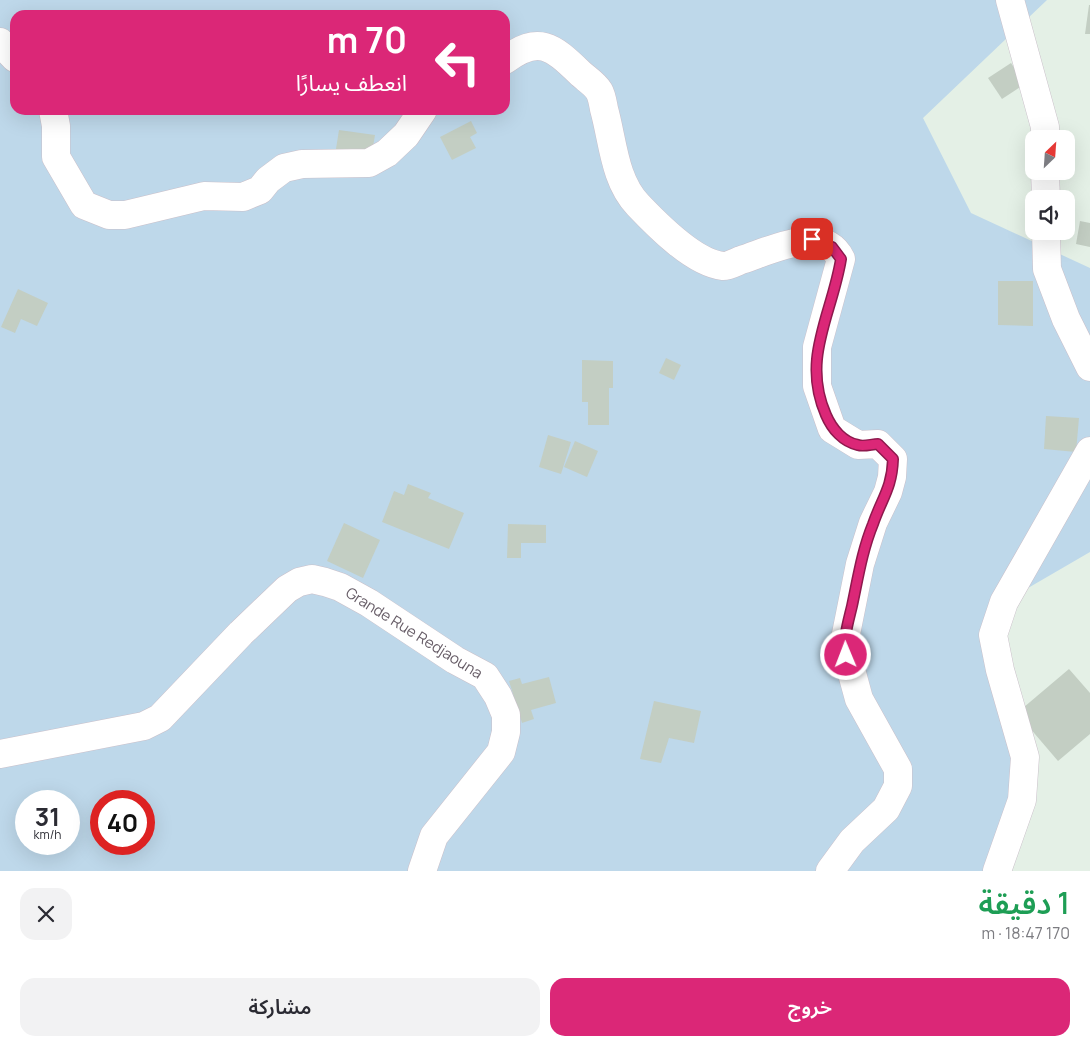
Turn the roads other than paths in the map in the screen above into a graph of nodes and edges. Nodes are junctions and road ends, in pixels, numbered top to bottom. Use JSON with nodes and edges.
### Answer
{"nodes":[{"id":1,"x":1010,"y":0,"type":"edge"},
{"id":2,"x":0,"y":42,"type":"edge"},
{"id":3,"x":10,"y":53,"type":"edge"},
{"id":4,"x":510,"y":56,"type":"edge"},
{"id":5,"x":54,"y":115,"type":"edge"},
{"id":6,"x":420,"y":115,"type":"edge"},
{"id":7,"x":1045,"y":130,"type":"edge"},
{"id":8,"x":1046,"y":240,"type":"edge"},
{"id":9,"x":1090,"y":367,"type":"edge"},
{"id":10,"x":1090,"y":451,"type":"edge"},
{"id":11,"x":0,"y":754,"type":"edge"},
{"id":12,"x":422,"y":871,"type":"edge"},
{"id":13,"x":830,"y":871,"type":"edge"},
{"id":14,"x":997,"y":871,"type":"edge"}],
"edges":[{"from":1,"to":7,"type":"street"},
{"from":2,"to":3,"type":"street"},
{"from":4,"to":13,"type":"street"},
{"from":5,"to":6,"type":"street"},
{"from":8,"to":9,"type":"street"},
{"from":10,"to":14,"type":"street"},
{"from":11,"to":12,"type":"street","name":"Grande Rue Redjaouna"}]}
